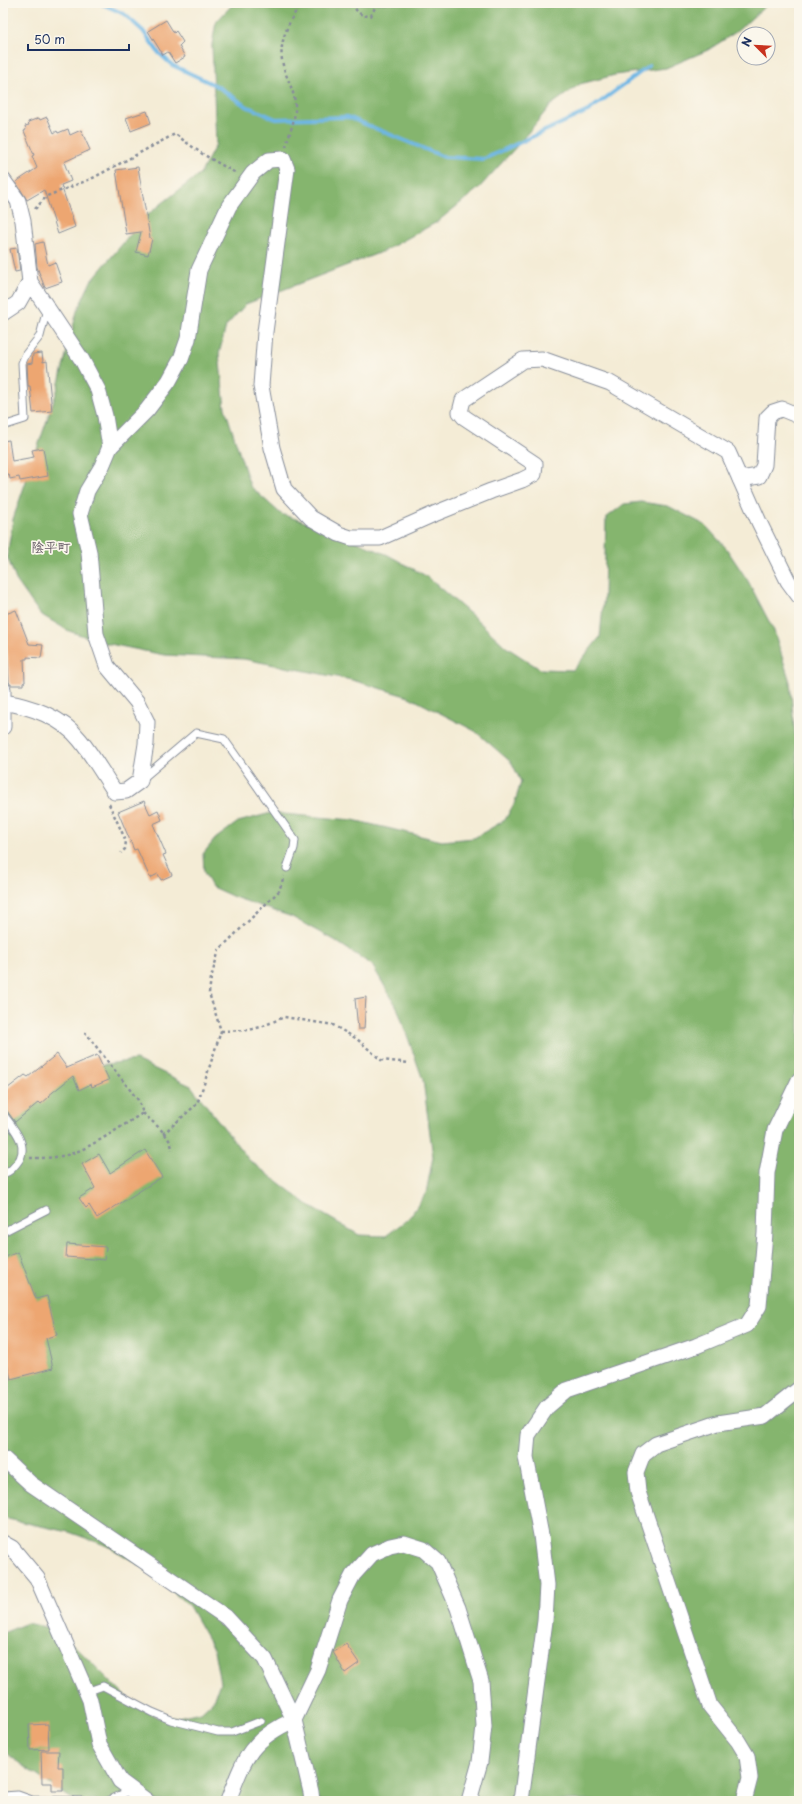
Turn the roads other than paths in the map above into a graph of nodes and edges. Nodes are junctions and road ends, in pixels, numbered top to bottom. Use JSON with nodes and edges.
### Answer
{"nodes":[{"id":1,"x":3,"y":180,"type":"edge"},
{"id":2,"x":30,"y":282,"type":"junction"},
{"id":3,"x":47,"y":307,"type":"junction"},
{"id":4,"x":3,"y":313,"type":"edge"},
{"id":5,"x":799,"y":416,"type":"edge"},
{"id":6,"x":3,"y":426,"type":"edge"},
{"id":7,"x":110,"y":447,"type":"junction"},
{"id":8,"x":740,"y":479,"type":"junction"},
{"id":9,"x":799,"y":596,"type":"edge"},
{"id":10,"x":3,"y":688,"type":"edge"},
{"id":11,"x":3,"y":702,"type":"edge"},
{"id":12,"x":3,"y":727,"type":"edge"},
{"id":13,"x":140,"y":780,"type":"junction"},
{"id":14,"x":287,"y":868,"type":"road end"},
{"id":15,"x":799,"y":1080,"type":"edge"},
{"id":16,"x":3,"y":1114,"type":"edge"},
{"id":17,"x":3,"y":1174,"type":"edge"},
{"id":18,"x":46,"y":1210,"type":"dead end"},
{"id":19,"x":3,"y":1232,"type":"edge"},
{"id":20,"x":799,"y":1389,"type":"edge"},
{"id":21,"x":3,"y":1458,"type":"edge"},
{"id":22,"x":3,"y":1543,"type":"edge"},
{"id":23,"x":86,"y":1692,"type":"junction"},
{"id":24,"x":294,"y":1720,"type":"junction"},
{"id":25,"x":261,"y":1721,"type":"dead end"},
{"id":26,"x":132,"y":1790,"type":"junction"},
{"id":27,"x":3,"y":1796,"type":"edge"},
{"id":28,"x":82,"y":1801,"type":"edge"},
{"id":29,"x":108,"y":1801,"type":"edge"},
{"id":30,"x":147,"y":1801,"type":"edge"},
{"id":31,"x":228,"y":1801,"type":"edge"},
{"id":32,"x":312,"y":1801,"type":"edge"},
{"id":33,"x":469,"y":1801,"type":"edge"},
{"id":34,"x":521,"y":1801,"type":"edge"},
{"id":35,"x":744,"y":1801,"type":"edge"}],
"edges":[{"from":1,"to":2,"type":"street"},
{"from":2,"to":3,"type":"street"},
{"from":2,"to":4,"type":"street"},
{"from":3,"to":6,"type":"lane"},
{"from":3,"to":7,"type":"street"},
{"from":5,"to":8,"type":"street"},
{"from":7,"to":8,"type":"street"},
{"from":7,"to":13,"type":"street"},
{"from":8,"to":9,"type":"street"},
{"from":10,"to":11,"type":"street"},
{"from":11,"to":12,"type":"street"},
{"from":11,"to":13,"type":"street"},
{"from":13,"to":14,"type":"lane"},
{"from":15,"to":34,"type":"street"},
{"from":16,"to":17,"type":"lane"},
{"from":18,"to":19,"type":"lane"},
{"from":20,"to":35,"type":"street"},
{"from":21,"to":24,"type":"street"},
{"from":22,"to":23,"type":"street"},
{"from":23,"to":25,"type":"lane"},
{"from":23,"to":26,"type":"street"},
{"from":24,"to":31,"type":"street"},
{"from":24,"to":32,"type":"street"},
{"from":24,"to":33,"type":"street"},
{"from":26,"to":29,"type":"lane"},
{"from":26,"to":30,"type":"street"},
{"from":27,"to":28,"type":"lane"}]}
